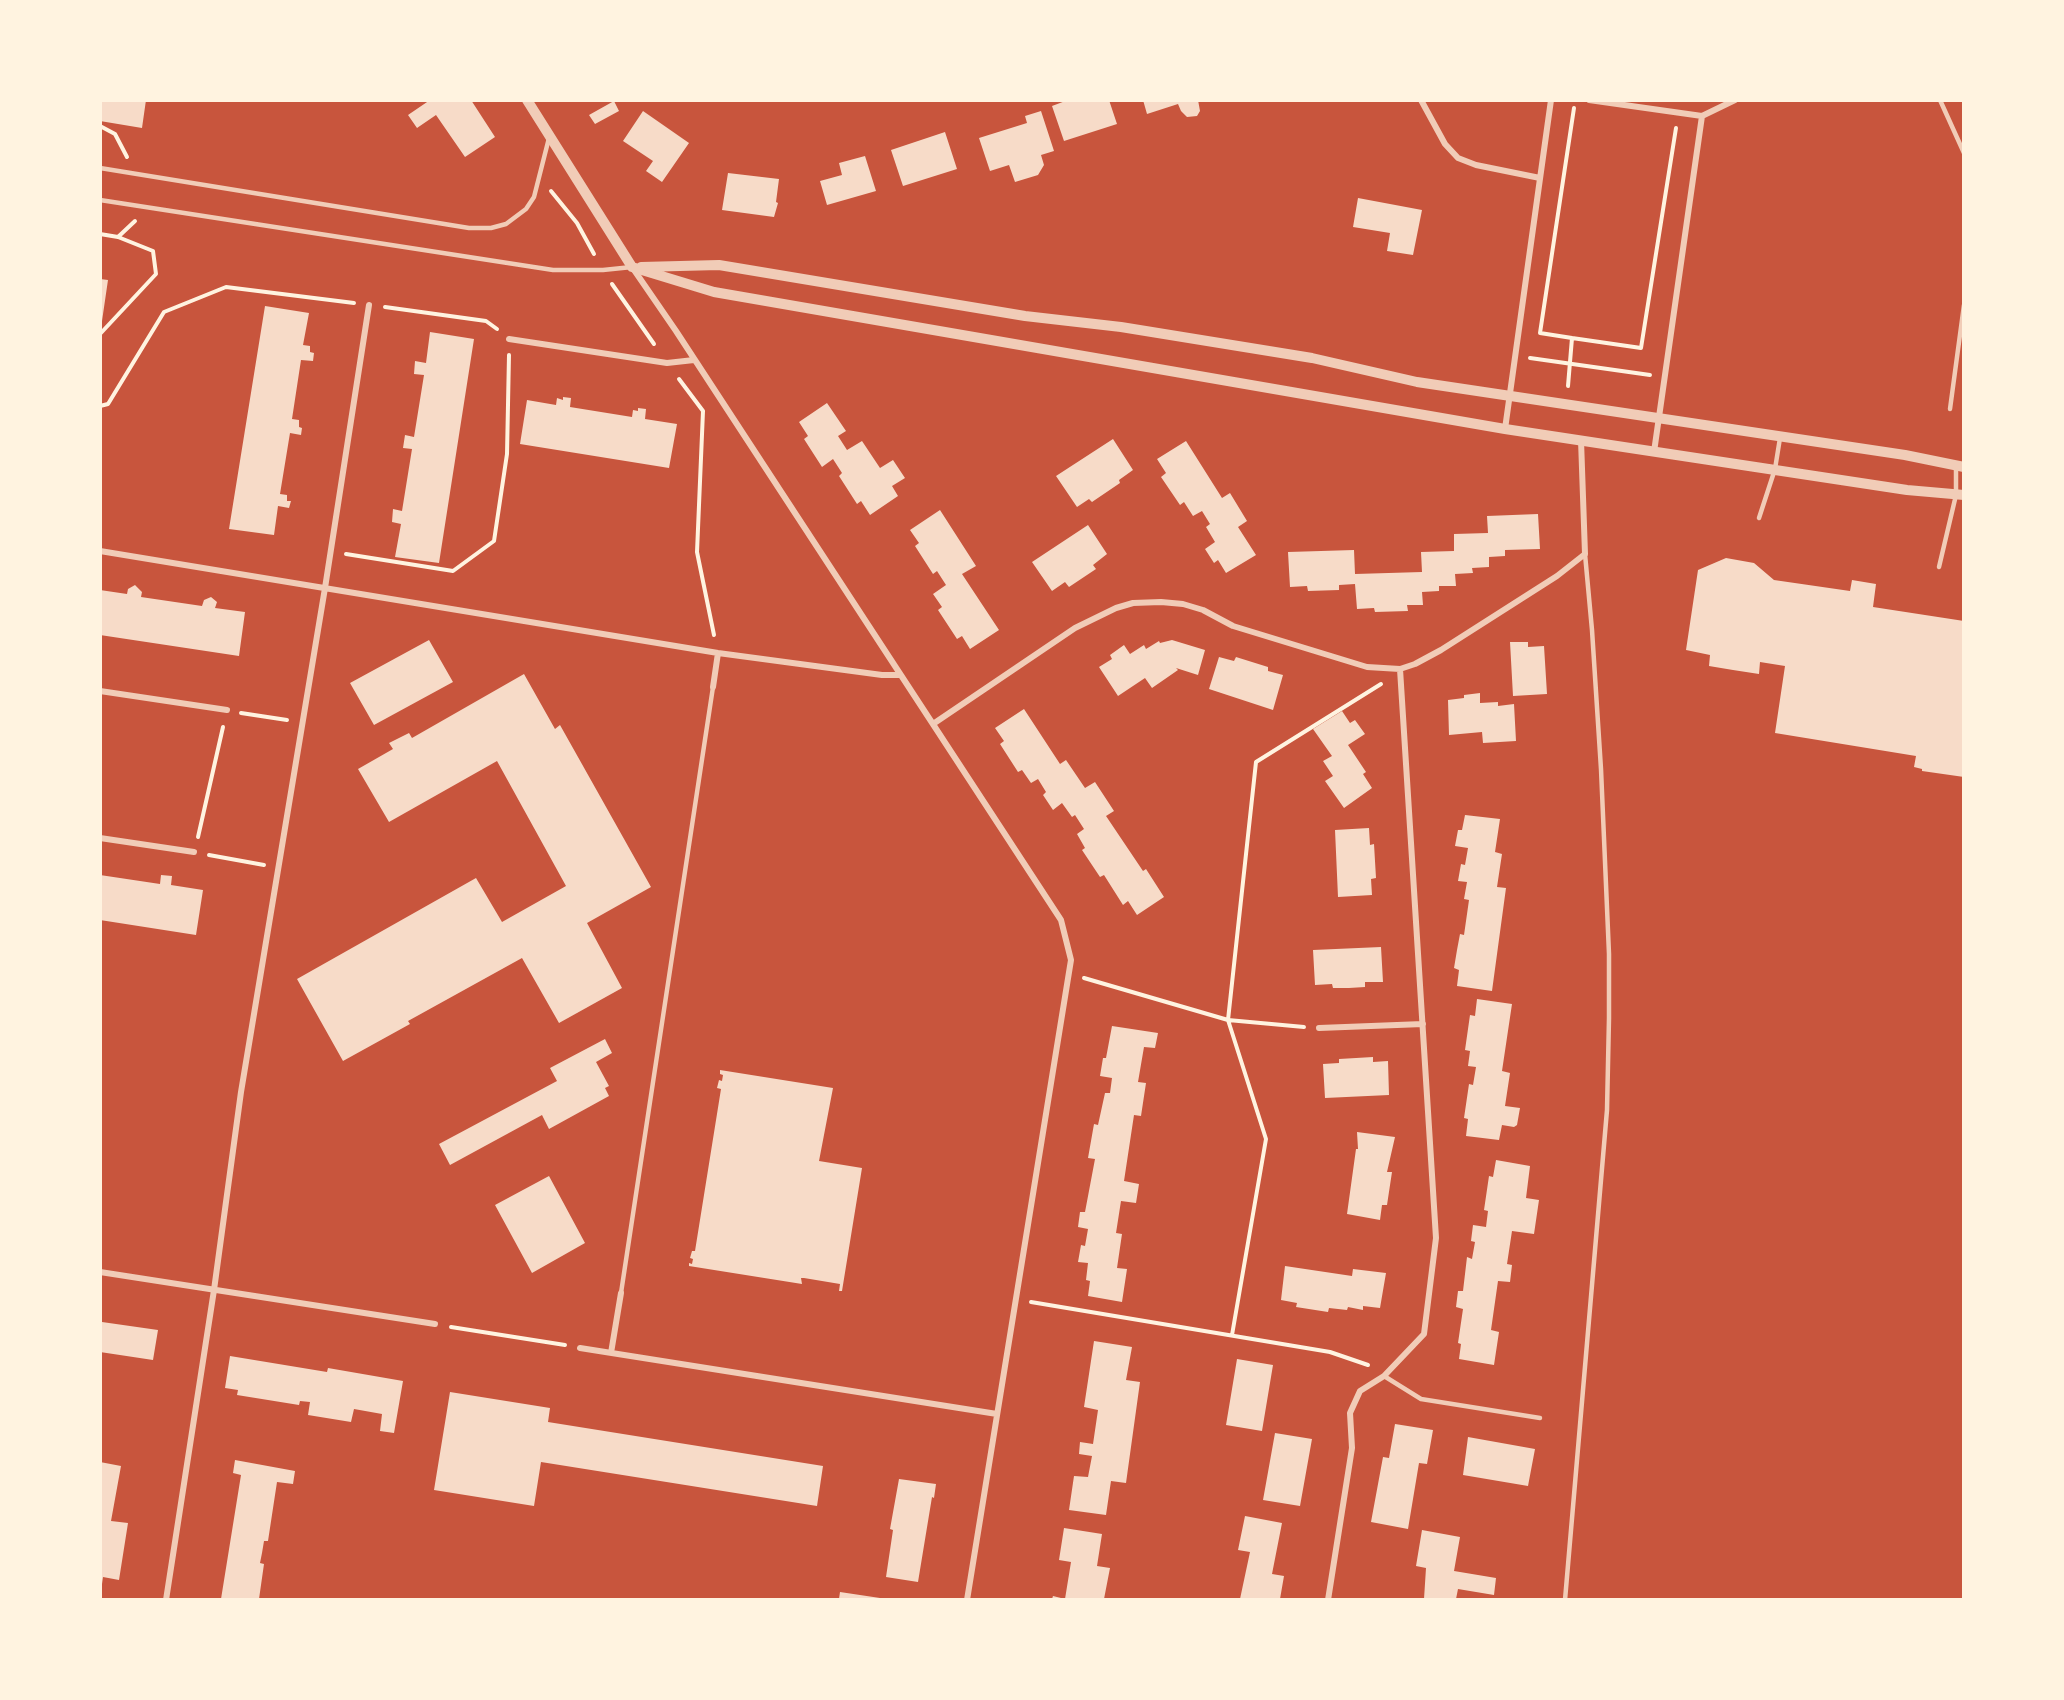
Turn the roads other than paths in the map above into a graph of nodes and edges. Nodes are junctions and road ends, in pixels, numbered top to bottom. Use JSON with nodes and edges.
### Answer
{"nodes":[{"id":1,"x":527,"y":100,"type":"edge"},
{"id":2,"x":1421,"y":100,"type":"edge"},
{"id":3,"x":1551,"y":100,"type":"edge"},
{"id":4,"x":1589,"y":100,"type":"edge"},
{"id":5,"x":1735,"y":100,"type":"edge"},
{"id":6,"x":1940,"y":100,"type":"edge"},
{"id":7,"x":1702,"y":116,"type":"junction"},
{"id":8,"x":550,"y":135,"type":"junction"},
{"id":9,"x":1964,"y":153,"type":"edge"},
{"id":10,"x":100,"y":168,"type":"edge"},
{"id":11,"x":1540,"y":178,"type":"junction"},
{"id":12,"x":100,"y":200,"type":"edge"},
{"id":13,"x":632,"y":267,"type":"junction"},
{"id":14,"x":369,"y":305,"type":"road end"},
{"id":15,"x":1964,"y":306,"type":"edge"},
{"id":16,"x":509,"y":339,"type":"road end"},
{"id":17,"x":694,"y":360,"type":"junction"},
{"id":18,"x":1510,"y":396,"type":"junction"},
{"id":19,"x":1950,"y":408,"type":"dead end"},
{"id":20,"x":1659,"y":418,"type":"junction"},
{"id":21,"x":1505,"y":429,"type":"junction"},
{"id":22,"x":1781,"y":435,"type":"junction"},
{"id":23,"x":1581,"y":440,"type":"junction"},
{"id":24,"x":1654,"y":452,"type":"junction"},
{"id":25,"x":1960,"y":466,"type":"edge"},
{"id":26,"x":1775,"y":470,"type":"junction"},
{"id":27,"x":1960,"y":495,"type":"edge"},
{"id":28,"x":1759,"y":518,"type":"dead end"},
{"id":29,"x":100,"y":552,"type":"edge"},
{"id":30,"x":1585,"y":554,"type":"junction"},
{"id":31,"x":1940,"y":567,"type":"dead end"},
{"id":32,"x":325,"y":588,"type":"junction"},
{"id":33,"x":718,"y":653,"type":"junction"},
{"id":34,"x":1400,"y":669,"type":"junction"},
{"id":35,"x":900,"y":675,"type":"junction"},
{"id":36,"x":713,"y":687,"type":"joint"},
{"id":37,"x":100,"y":691,"type":"edge"},
{"id":38,"x":227,"y":710,"type":"road end"},
{"id":39,"x":933,"y":724,"type":"junction"},
{"id":40,"x":100,"y":838,"type":"edge"},
{"id":41,"x":194,"y":852,"type":"road end"},
{"id":42,"x":1423,"y":1024,"type":"junction"},
{"id":43,"x":1319,"y":1028,"type":"road end"},
{"id":44,"x":100,"y":1272,"type":"edge"},
{"id":45,"x":214,"y":1290,"type":"junction"},
{"id":46,"x":621,"y":1293,"type":"joint"},
{"id":47,"x":435,"y":1324,"type":"road end"},
{"id":48,"x":580,"y":1348,"type":"road end"},
{"id":49,"x":611,"y":1353,"type":"junction"},
{"id":50,"x":1384,"y":1376,"type":"junction"},
{"id":51,"x":997,"y":1414,"type":"junction"},
{"id":52,"x":1540,"y":1418,"type":"dead end"},
{"id":53,"x":166,"y":1599,"type":"edge"},
{"id":54,"x":967,"y":1599,"type":"edge"},
{"id":55,"x":1328,"y":1599,"type":"edge"},
{"id":56,"x":1565,"y":1599,"type":"edge"}],
"edges":[{"from":1,"to":8,"type":"street"},
{"from":2,"to":11,"type":"street"},
{"from":3,"to":11,"type":"street"},
{"from":4,"to":7,"type":"street"},
{"from":5,"to":7,"type":"street"},
{"from":6,"to":9,"type":"lane"},
{"from":7,"to":20,"type":"street"},
{"from":8,"to":10,"type":"lane"},
{"from":8,"to":13,"type":"street"},
{"from":11,"to":18,"type":"street"},
{"from":12,"to":13,"type":"lane"},
{"from":13,"to":17,"type":"street"},
{"from":13,"to":18,"type":"street"},
{"from":13,"to":21,"type":"street"},
{"from":14,"to":32,"type":"street"},
{"from":15,"to":19,"type":"lane"},
{"from":16,"to":17,"type":"street"},
{"from":17,"to":35,"type":"street"},
{"from":18,"to":20,"type":"street"},
{"from":18,"to":21,"type":"street"},
{"from":20,"to":22,"type":"street"},
{"from":20,"to":24,"type":"street"},
{"from":21,"to":23,"type":"street"},
{"from":22,"to":25,"type":"street"},
{"from":22,"to":26,"type":"lane"},
{"from":23,"to":24,"type":"street"},
{"from":23,"to":30,"type":"street"},
{"from":24,"to":26,"type":"street"},
{"from":25,"to":27,"type":"lane"},
{"from":26,"to":27,"type":"street"},
{"from":26,"to":28,"type":"lane"},
{"from":27,"to":31,"type":"lane"},
{"from":29,"to":32,"type":"street"},
{"from":30,"to":34,"type":"street"},
{"from":30,"to":56,"type":"lane"},
{"from":32,"to":33,"type":"street"},
{"from":32,"to":45,"type":"street"},
{"from":33,"to":35,"type":"street"},
{"from":33,"to":36,"type":"street"},
{"from":34,"to":39,"type":"street"},
{"from":34,"to":42,"type":"street"},
{"from":35,"to":39,"type":"street"},
{"from":36,"to":46,"type":"lane"},
{"from":37,"to":38,"type":"street"},
{"from":39,"to":51,"type":"street"},
{"from":40,"to":41,"type":"street"},
{"from":42,"to":43,"type":"street"},
{"from":42,"to":50,"type":"street"},
{"from":44,"to":45,"type":"street"},
{"from":45,"to":47,"type":"street"},
{"from":45,"to":53,"type":"street"},
{"from":46,"to":49,"type":"street"},
{"from":48,"to":49,"type":"street"},
{"from":49,"to":51,"type":"street"},
{"from":50,"to":52,"type":"lane"},
{"from":50,"to":55,"type":"street"},
{"from":51,"to":54,"type":"street"}]}
